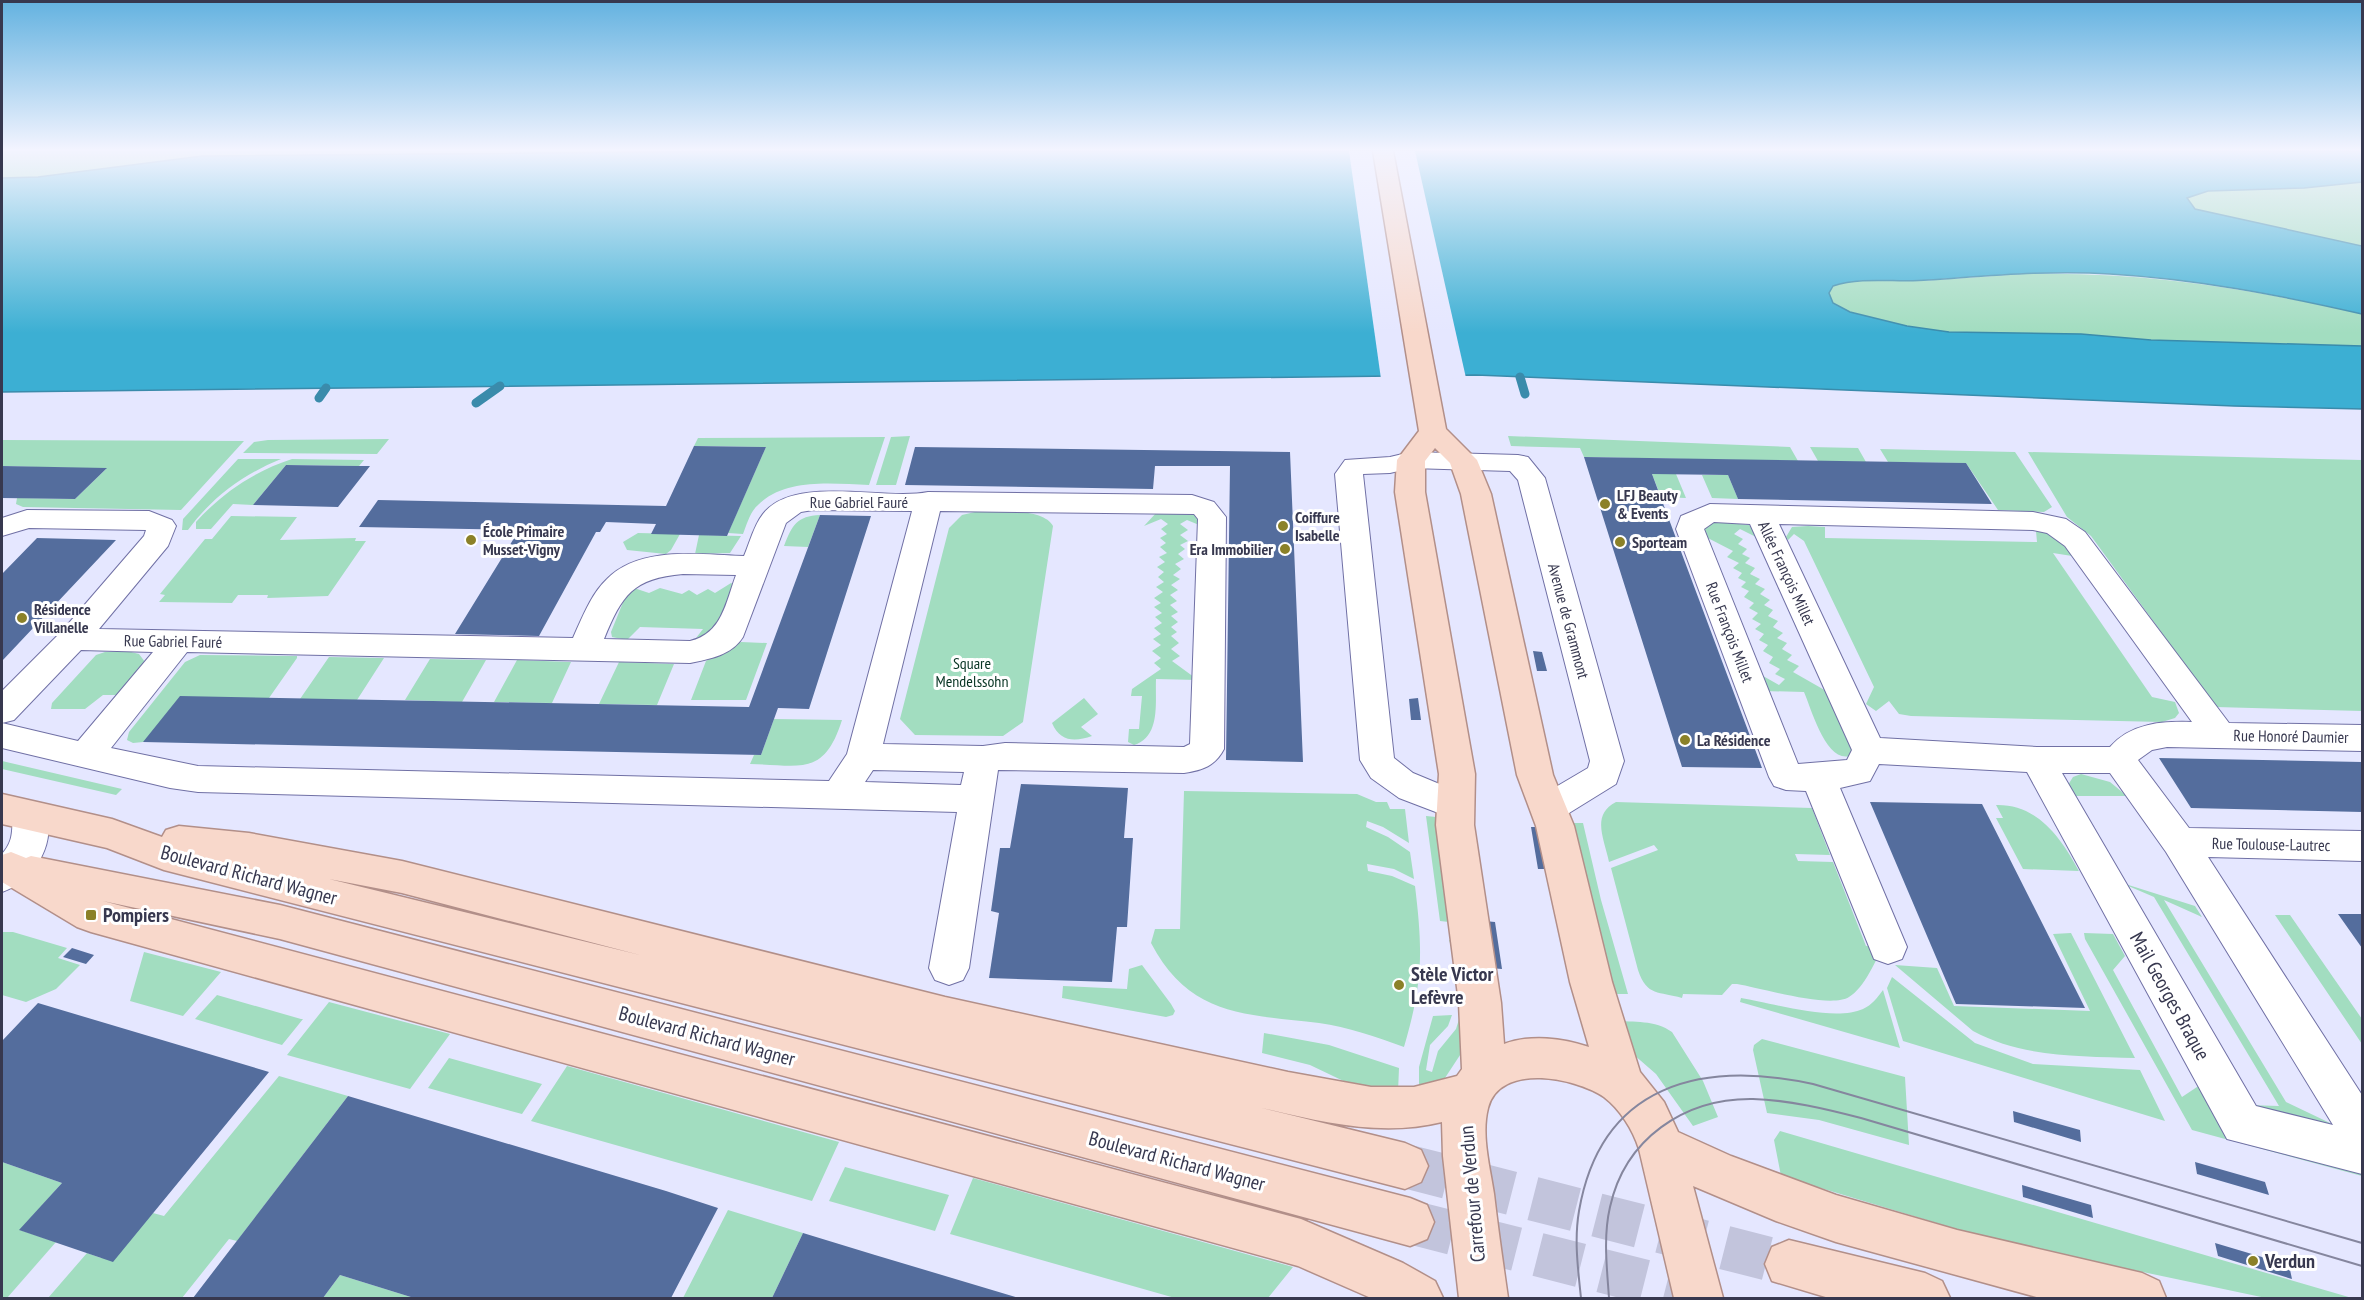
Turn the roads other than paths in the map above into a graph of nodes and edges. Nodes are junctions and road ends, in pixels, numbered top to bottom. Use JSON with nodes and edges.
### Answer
{"nodes":[{"id":1,"x":1394,"y":212,"type":"edge"},
{"id":2,"x":1433,"y":432,"type":"junction"},
{"id":3,"x":1411,"y":460,"type":"junction"},
{"id":4,"x":1463,"y":460,"type":"junction"},
{"id":5,"x":928,"y":501,"type":"junction"},
{"id":6,"x":1760,"y":515,"type":"junction"},
{"id":7,"x":2,"y":527,"type":"edge"},
{"id":8,"x":756,"y":566,"type":"junction"},
{"id":9,"x":72,"y":639,"type":"junction"},
{"id":10,"x":179,"y":641,"type":"junction"},
{"id":11,"x":583,"y":650,"type":"junction"},
{"id":12,"x":2,"y":711,"type":"edge"},
{"id":13,"x":2219,"y":734,"type":"junction"},
{"id":14,"x":2,"y":736,"type":"edge"},
{"id":15,"x":2362,"y":738,"type":"edge"},
{"id":16,"x":1869,"y":750,"type":"junction"},
{"id":17,"x":86,"y":755,"type":"junction"},
{"id":18,"x":862,"y":757,"type":"junction"},
{"id":19,"x":983,"y":759,"type":"junction"},
{"id":20,"x":2037,"y":760,"type":"junction"},
{"id":21,"x":2120,"y":760,"type":"junction"},
{"id":22,"x":1818,"y":778,"type":"junction"},
{"id":23,"x":839,"y":795,"type":"junction"},
{"id":24,"x":976,"y":799,"type":"junction"},
{"id":25,"x":1454,"y":805,"type":"junction"},
{"id":26,"x":1548,"y":808,"type":"junction"},
{"id":27,"x":16,"y":813,"type":"edge"},
{"id":28,"x":112,"y":834,"type":"junction"},
{"id":29,"x":2179,"y":842,"type":"junction"},
{"id":30,"x":2362,"y":846,"type":"edge"},
{"id":31,"x":5,"y":870,"type":"edge"},
{"id":32,"x":1888,"y":946,"type":"dead end"},
{"id":33,"x":950,"y":968,"type":"dead end"},
{"id":34,"x":1478,"y":1084,"type":"junction"},
{"id":35,"x":1622,"y":1084,"type":"junction"},
{"id":36,"x":2362,"y":1132,"type":"edge"},
{"id":37,"x":1660,"y":1147,"type":"junction"},
{"id":38,"x":2362,"y":1153,"type":"edge"},
{"id":39,"x":1405,"y":1166,"type":"tunnel mouth"},
{"id":40,"x":1410,"y":1222,"type":"tunnel mouth"},
{"id":41,"x":1790,"y":1264,"type":"tunnel mouth"},
{"id":42,"x":1418,"y":1299,"type":"edge"},
{"id":43,"x":1483,"y":1299,"type":"edge"},
{"id":44,"x":1698,"y":1299,"type":"edge"},
{"id":45,"x":1925,"y":1299,"type":"edge"},
{"id":46,"x":2142,"y":1299,"type":"edge"}],
"edges":[{"from":1,"to":2,"type":"main road"},
{"from":2,"to":3,"type":"main road"},
{"from":2,"to":4,"type":"main road"},
{"from":3,"to":4,"type":"street","name":"Avenue de Grammont"},
{"from":3,"to":25,"type":"main road"},
{"from":3,"to":25,"type":"street","name":"Avenue de Grammont"},
{"from":4,"to":26,"type":"main road"},
{"from":4,"to":26,"type":"street","name":"Avenue de Grammont"},
{"from":5,"to":8,"type":"street","name":"Rue Gabriel Fauré"},
{"from":5,"to":18,"type":"street"},
{"from":5,"to":19,"type":"street"},
{"from":6,"to":13,"type":"street","name":"Allée François Millet"},
{"from":6,"to":16,"type":"street","name":"Allée François Millet"},
{"from":6,"to":22,"type":"street","name":"Rue François Millet"},
{"from":7,"to":9,"type":"street"},
{"from":8,"to":11,"type":"street"},
{"from":8,"to":11,"type":"street","name":"Rue Gabriel Fauré"},
{"from":9,"to":10,"type":"street","name":"Rue Gabriel Fauré"},
{"from":9,"to":12,"type":"street"},
{"from":10,"to":11,"type":"street","name":"Rue Gabriel Fauré"},
{"from":10,"to":17,"type":"street"},
{"from":13,"to":15,"type":"street","name":"Rue Honoré Daumier"},
{"from":13,"to":21,"type":"street"},
{"from":14,"to":17,"type":"street"},
{"from":16,"to":20,"type":"street"},
{"from":16,"to":22,"type":"street","name":"Rue François Millet"},
{"from":17,"to":23,"type":"street"},
{"from":18,"to":19,"type":"street"},
{"from":18,"to":23,"type":"street"},
{"from":19,"to":24,"type":"street"},
{"from":20,"to":21,"type":"street"},
{"from":20,"to":38,"type":"street","name":"Mail Georges Braque"},
{"from":21,"to":29,"type":"street"},
{"from":22,"to":32,"type":"street"},
{"from":23,"to":24,"type":"street"},
{"from":24,"to":33,"type":"street"},
{"from":25,"to":34,"type":"main road"},
{"from":26,"to":35,"type":"main road"},
{"from":27,"to":28,"type":"main road","name":"Boulevard Richard Wagner"},
{"from":27,"to":31,"type":"street"},
{"from":28,"to":34,"type":"main road"},
{"from":28,"to":39,"type":"main road","name":"Boulevard Richard Wagner"},
{"from":29,"to":30,"type":"street","name":"Rue Toulouse-Lautrec"},
{"from":29,"to":36,"type":"street"},
{"from":31,"to":40,"type":"main road","name":"Boulevard Richard Wagner"},
{"from":31,"to":42,"type":"main road"},
{"from":34,"to":35,"type":"main road"},
{"from":34,"to":43,"type":"main road","name":"Carrefour de Verdun"},
{"from":35,"to":37,"type":"main road"},
{"from":37,"to":44,"type":"main road"},
{"from":37,"to":46,"type":"main road"},
{"from":41,"to":45,"type":"main road"}]}
